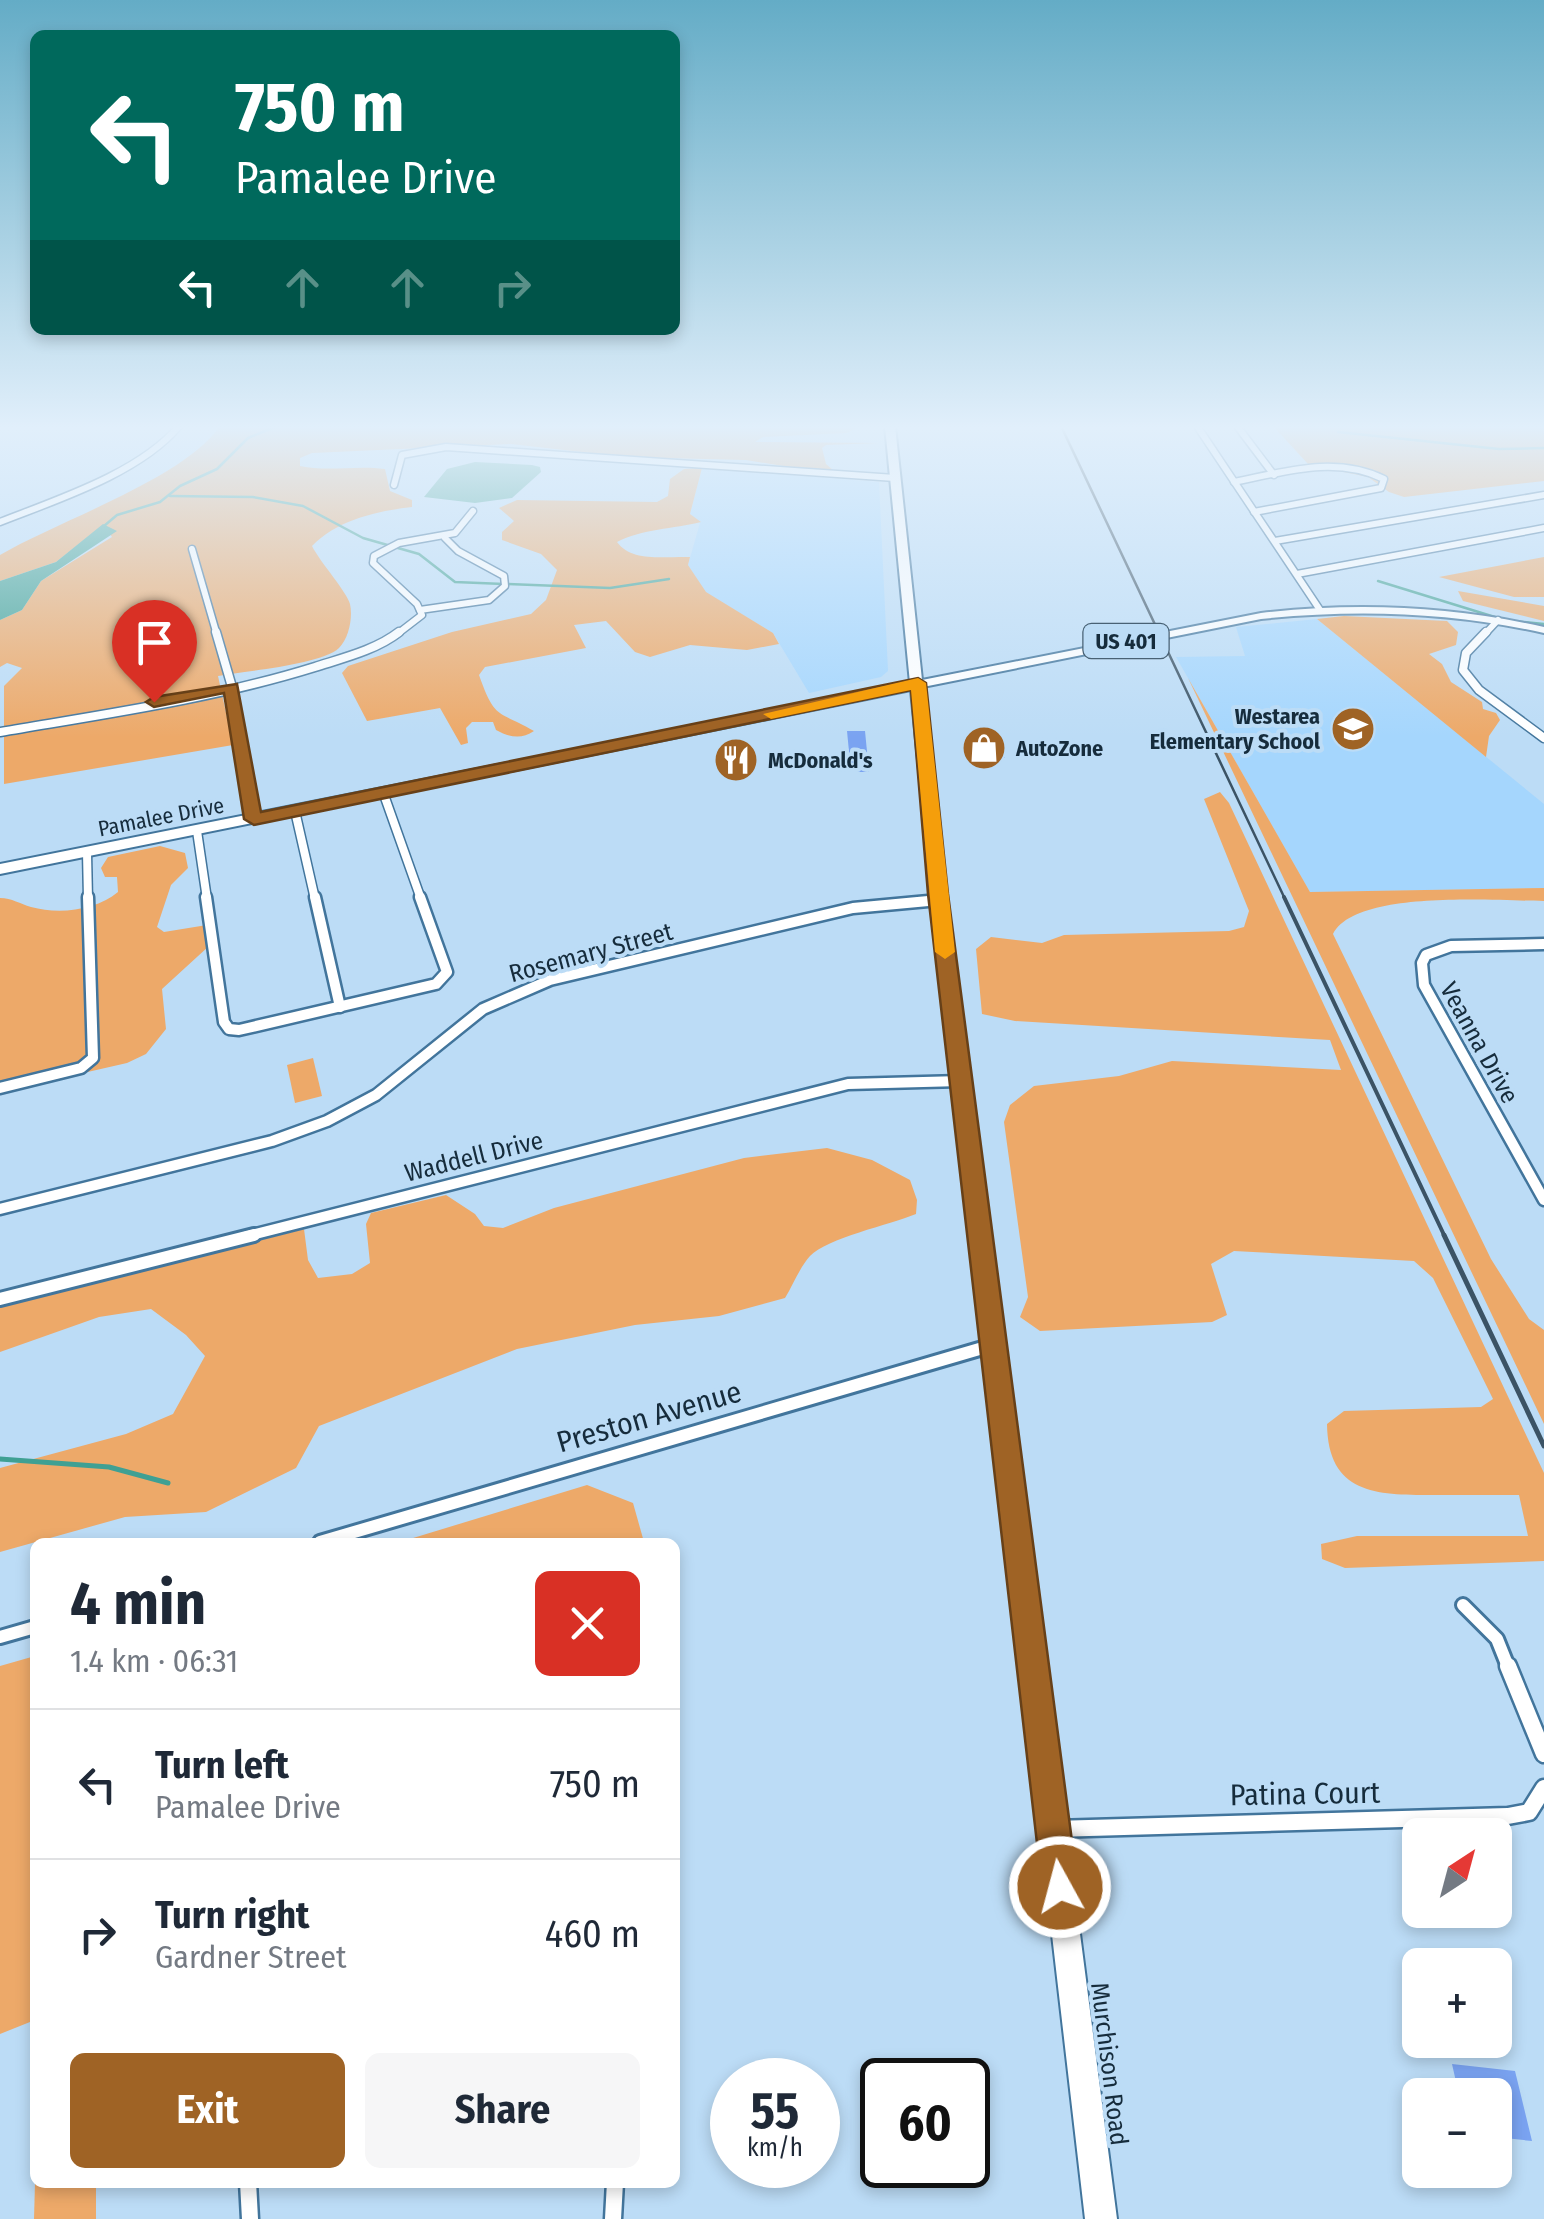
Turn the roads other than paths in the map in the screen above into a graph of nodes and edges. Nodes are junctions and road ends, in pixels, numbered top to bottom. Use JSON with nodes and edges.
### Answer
{"nodes":[{"id":1,"x":459,"y":530,"type":"edge"},
{"id":2,"x":902,"y":530,"type":"edge"},
{"id":3,"x":1267,"y":530,"type":"edge"},
{"id":4,"x":1337,"y":530,"type":"edge"},
{"id":5,"x":1536,"y":530,"type":"edge"},
{"id":6,"x":445,"y":538,"type":"junction"},
{"id":7,"x":1274,"y":540,"type":"junction"},
{"id":8,"x":192,"y":548,"type":"dead end"},
{"id":9,"x":1297,"y":574,"type":"junction"},
{"id":10,"x":420,"y":610,"type":"junction"},
{"id":11,"x":1320,"y":610,"type":"junction"},
{"id":12,"x":1498,"y":620,"type":"junction"},
{"id":13,"x":1544,"y":630,"type":"edge"},
{"id":14,"x":918,"y":683,"type":"junction"},
{"id":15,"x":232,"y":687,"type":"junction"},
{"id":16,"x":0,"y":732,"type":"edge"},
{"id":17,"x":1544,"y":738,"type":"edge"},
{"id":18,"x":383,"y":792,"type":"junction"},
{"id":19,"x":295,"y":811,"type":"junction"},
{"id":20,"x":254,"y":819,"type":"junction"},
{"id":21,"x":196,"y":831,"type":"junction"},
{"id":22,"x":87,"y":852,"type":"junction"},
{"id":23,"x":0,"y":870,"type":"edge"},
{"id":24,"x":939,"y":900,"type":"junction"},
{"id":25,"x":1544,"y":944,"type":"edge"},
{"id":26,"x":340,"y":1007,"type":"junction"},
{"id":27,"x":961,"y":1081,"type":"junction"},
{"id":28,"x":0,"y":1088,"type":"edge"},
{"id":29,"x":1544,"y":1200,"type":"edge"},
{"id":30,"x":0,"y":1208,"type":"edge"},
{"id":31,"x":0,"y":1300,"type":"edge"},
{"id":32,"x":993,"y":1345,"type":"junction"},
{"id":33,"x":334,"y":1538,"type":"edge"},
{"id":34,"x":1463,"y":1605,"type":"dead end"},
{"id":35,"x":30,"y":1628,"type":"edge"},
{"id":36,"x":0,"y":1637,"type":"edge"},
{"id":37,"x":1544,"y":1754,"type":"edge"},
{"id":38,"x":1544,"y":1788,"type":"edge"},
{"id":39,"x":1053,"y":1828,"type":"junction"},
{"id":40,"x":248,"y":2188,"type":"edge"},
{"id":41,"x":615,"y":2188,"type":"edge"},
{"id":42,"x":250,"y":2219,"type":"edge"},
{"id":43,"x":613,"y":2219,"type":"edge"},
{"id":44,"x":1101,"y":2219,"type":"edge"}],
"edges":[{"from":1,"to":6,"type":"street"},
{"from":2,"to":14,"type":"main road","name":"Murchison Road"},
{"from":3,"to":7,"type":"street"},
{"from":4,"to":7,"type":"street"},
{"from":5,"to":9,"type":"street"},
{"from":6,"to":10,"type":"street"},
{"from":6,"to":10,"type":"street"},
{"from":7,"to":9,"type":"street"},
{"from":8,"to":15,"type":"street"},
{"from":9,"to":11,"type":"street"},
{"from":10,"to":15,"type":"street"},
{"from":11,"to":12,"type":"main road","number":"US 401"},
{"from":11,"to":14,"type":"main road","number":"US 401"},
{"from":12,"to":13,"type":"main road","number":"US 401"},
{"from":12,"to":17,"type":"street"},
{"from":14,"to":18,"type":"main road","name":"Pamalee Drive","number":"US 401"},
{"from":14,"to":24,"type":"main road","name":"Murchison Road"},
{"from":15,"to":16,"type":"street"},
{"from":15,"to":20,"type":"street"},
{"from":18,"to":19,"type":"main road","name":"Pamalee Drive","number":"US 401"},
{"from":18,"to":26,"type":"street"},
{"from":19,"to":20,"type":"main road","name":"Pamalee Drive","number":"US 401"},
{"from":19,"to":26,"type":"street"},
{"from":20,"to":21,"type":"main road","name":"Pamalee Drive","number":"US 401"},
{"from":21,"to":22,"type":"main road","name":"Pamalee Drive","number":"US 401"},
{"from":21,"to":26,"type":"street"},
{"from":22,"to":23,"type":"main road","name":"Pamalee Drive","number":"US 401"},
{"from":22,"to":28,"type":"street"},
{"from":24,"to":27,"type":"main road","name":"Murchison Road"},
{"from":24,"to":30,"type":"street","name":"Rosemary Street"},
{"from":25,"to":29,"type":"street","name":"Veanna Drive"},
{"from":27,"to":31,"type":"street","name":"Waddell Drive"},
{"from":27,"to":32,"type":"main road","name":"Murchison Road"},
{"from":32,"to":33,"type":"street","name":"Preston Avenue"},
{"from":32,"to":39,"type":"main road","name":"Murchison Road"},
{"from":34,"to":37,"type":"street"},
{"from":35,"to":36,"type":"street"},
{"from":38,"to":39,"type":"street","name":"Patina Court"},
{"from":39,"to":44,"type":"main road","name":"Murchison Road"},
{"from":40,"to":42,"type":"street"},
{"from":41,"to":43,"type":"street"}]}
